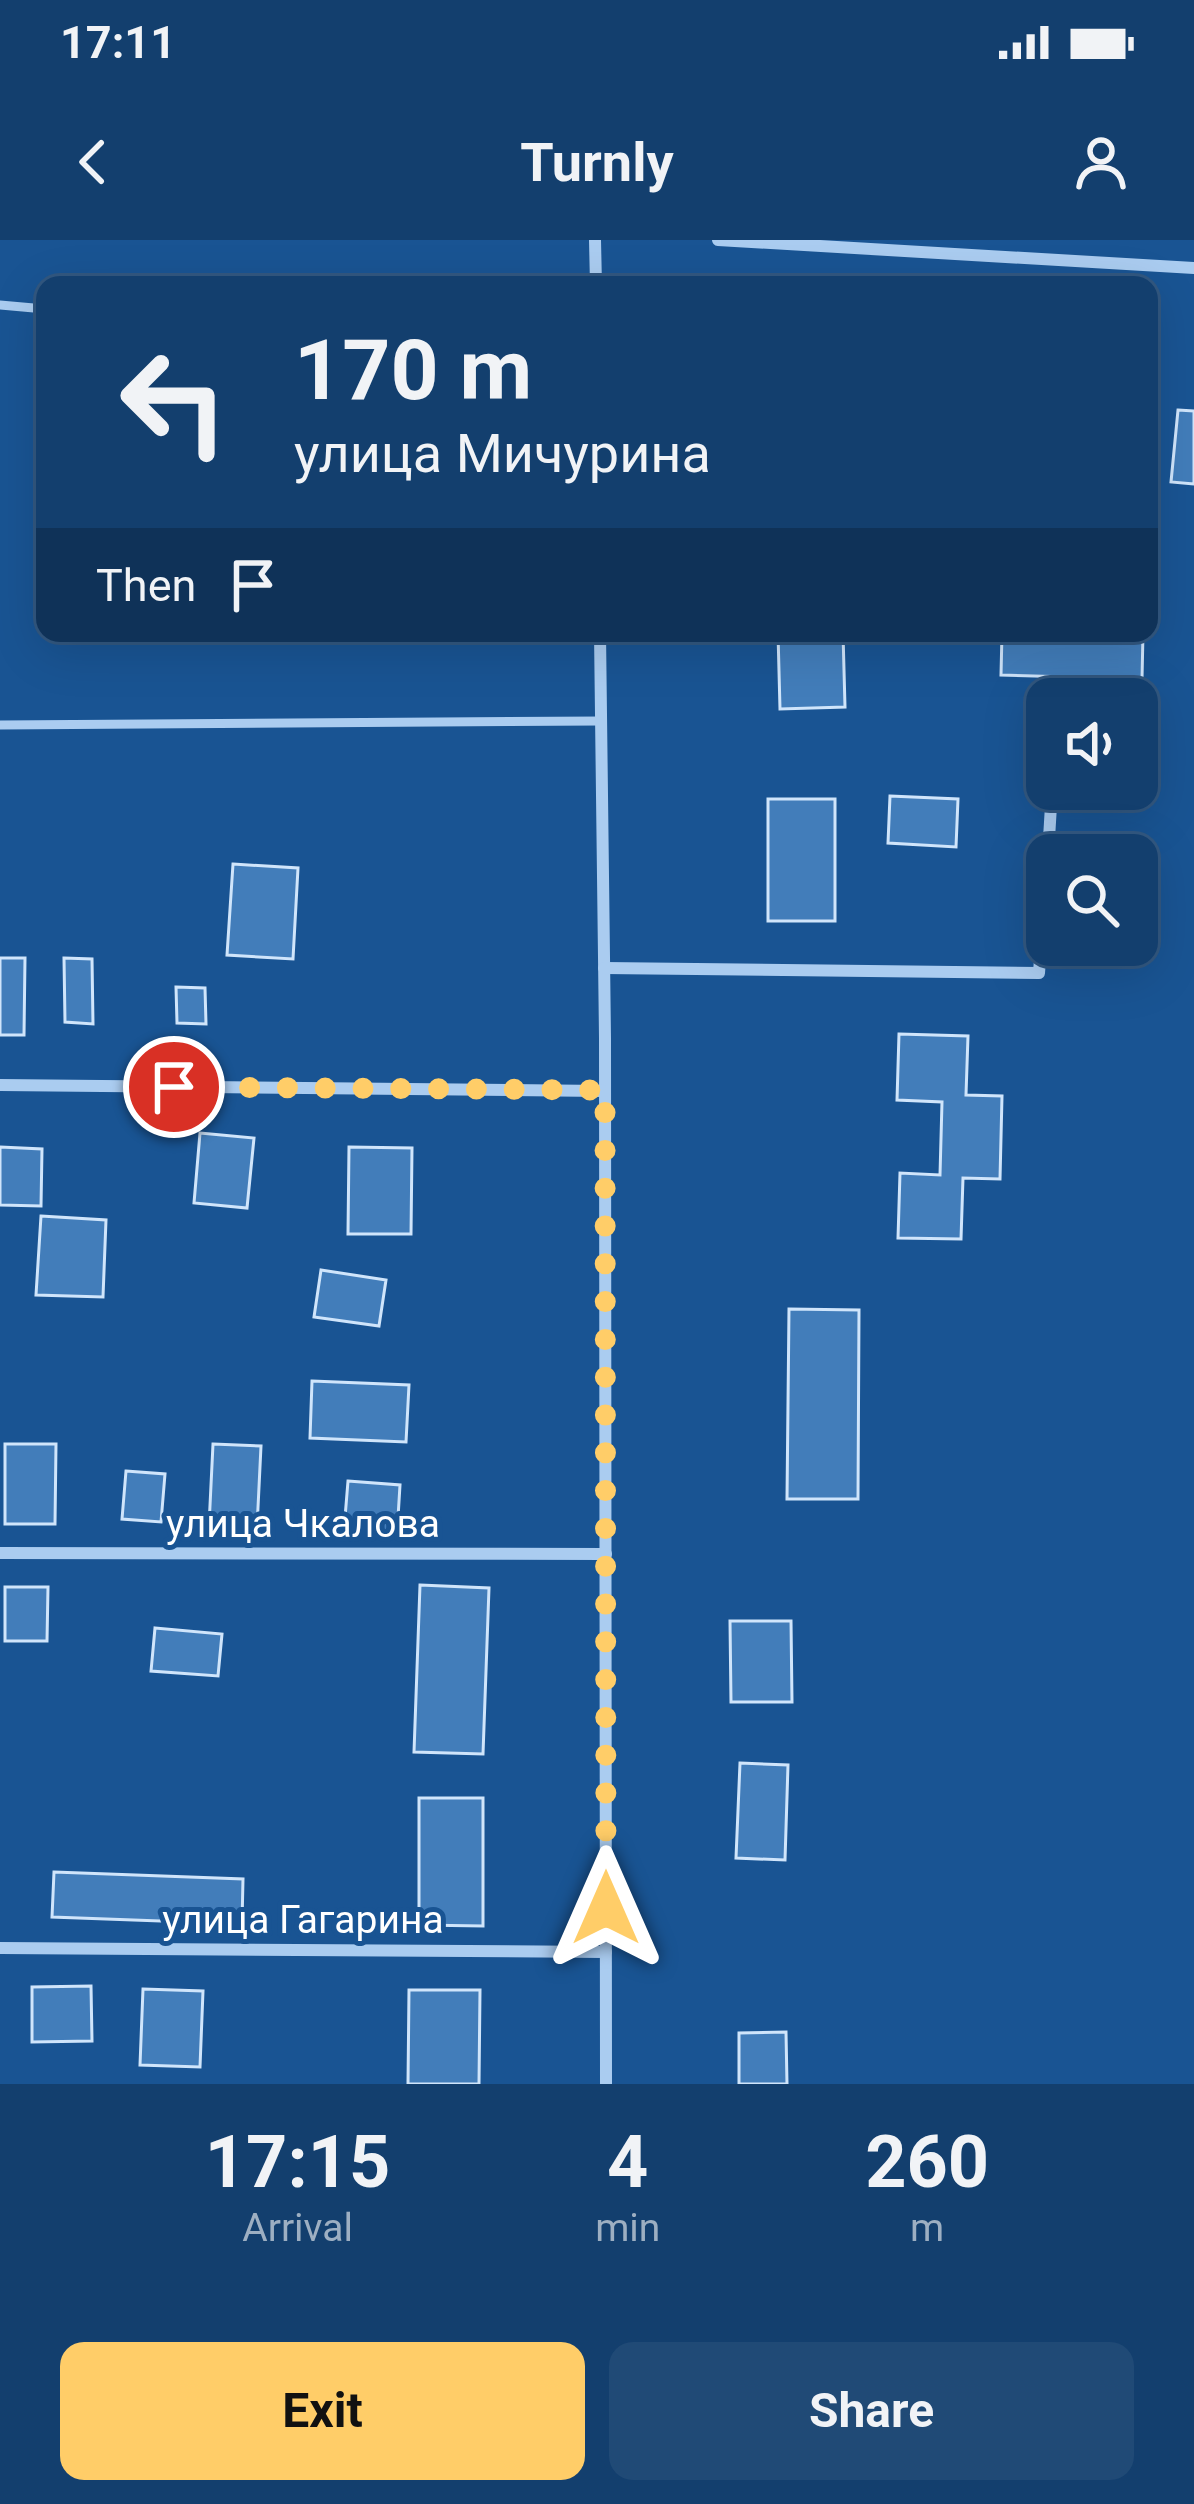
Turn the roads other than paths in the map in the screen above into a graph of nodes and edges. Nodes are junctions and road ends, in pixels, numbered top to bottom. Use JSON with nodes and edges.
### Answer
{"nodes":[{"id":1,"x":595,"y":240,"type":"edge"},
{"id":2,"x":718,"y":240,"type":"edge"},
{"id":3,"x":1194,"y":268,"type":"edge"},
{"id":4,"x":596,"y":276,"type":"edge"},
{"id":5,"x":0,"y":305,"type":"edge"},
{"id":6,"x":36,"y":308,"type":"edge"},
{"id":7,"x":600,"y":642,"type":"edge"},
{"id":8,"x":601,"y":722,"type":"junction"},
{"id":9,"x":0,"y":725,"type":"edge"},
{"id":10,"x":1039,"y":966,"type":"edge"},
{"id":11,"x":604,"y":968,"type":"junction"},
{"id":12,"x":0,"y":1085,"type":"edge"},
{"id":13,"x":605,"y":1090,"type":"junction"},
{"id":14,"x":0,"y":1553,"type":"edge"},
{"id":15,"x":606,"y":1554,"type":"junction"},
{"id":16,"x":0,"y":1948,"type":"edge"},
{"id":17,"x":606,"y":1952,"type":"junction"},
{"id":18,"x":606,"y":2084,"type":"edge"}],
"edges":[{"from":1,"to":4,"type":"street"},
{"from":2,"to":3,"type":"street"},
{"from":5,"to":6,"type":"lane"},
{"from":7,"to":8,"type":"street"},
{"from":8,"to":9,"type":"lane"},
{"from":8,"to":11,"type":"street"},
{"from":10,"to":11,"type":"street"},
{"from":11,"to":13,"type":"street"},
{"from":12,"to":13,"type":"street"},
{"from":13,"to":15,"type":"street"},
{"from":14,"to":15,"type":"street","name":"улица Чкалова"},
{"from":15,"to":17,"type":"street"},
{"from":16,"to":17,"type":"street","name":"улица Гагарина"},
{"from":17,"to":18,"type":"street"}]}
